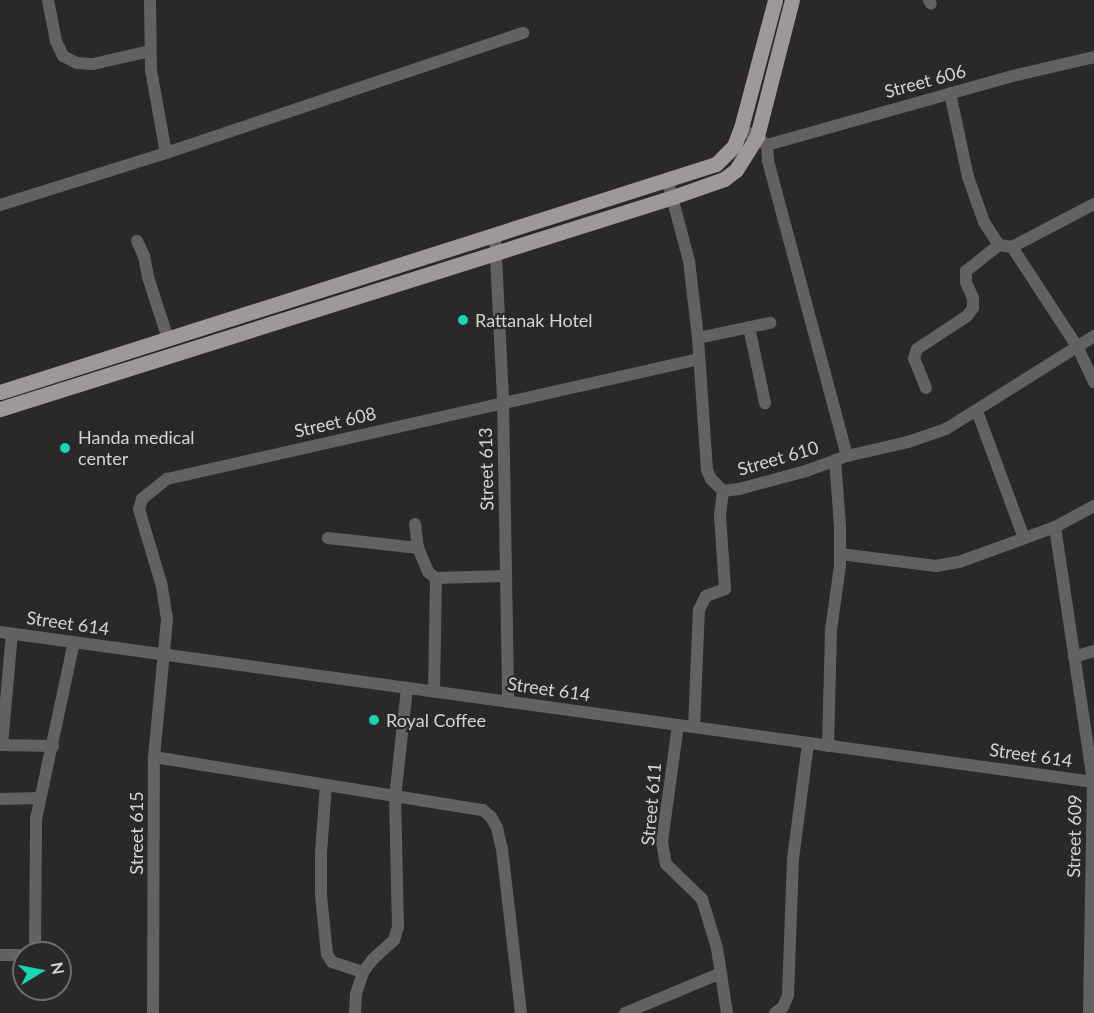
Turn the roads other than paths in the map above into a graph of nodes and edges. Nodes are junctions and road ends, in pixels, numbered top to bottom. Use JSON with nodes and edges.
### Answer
{"nodes":[{"id":1,"x":48,"y":0,"type":"edge"},
{"id":2,"x":150,"y":0,"type":"edge"},
{"id":3,"x":775,"y":0,"type":"edge"},
{"id":4,"x":792,"y":0,"type":"edge"},
{"id":5,"x":523,"y":33,"type":"dead end"},
{"id":6,"x":150,"y":51,"type":"junction"},
{"id":7,"x":1094,"y":57,"type":"edge"},
{"id":8,"x":950,"y":93,"type":"junction"},
{"id":9,"x":741,"y":128,"type":"junction"},
{"id":10,"x":762,"y":140,"type":"junction"},
{"id":11,"x":166,"y":153,"type":"junction"},
{"id":12,"x":668,"y":182,"type":"junction"},
{"id":13,"x":673,"y":197,"type":"junction"},
{"id":14,"x":1094,"y":204,"type":"edge"},
{"id":15,"x":0,"y":205,"type":"edge"},
{"id":16,"x":495,"y":236,"type":"junction"},
{"id":17,"x":137,"y":241,"type":"dead end"},
{"id":18,"x":1006,"y":246,"type":"junction"},
{"id":19,"x":497,"y":253,"type":"junction"},
{"id":20,"x":770,"y":323,"type":"dead end"},
{"id":21,"x":750,"y":327,"type":"junction"},
{"id":22,"x":1094,"y":336,"type":"edge"},
{"id":23,"x":698,"y":338,"type":"junction"},
{"id":24,"x":168,"y":339,"type":"junction"},
{"id":25,"x":1078,"y":348,"type":"junction"},
{"id":26,"x":699,"y":359,"type":"junction"},
{"id":27,"x":1094,"y":382,"type":"edge"},
{"id":28,"x":926,"y":388,"type":"dead end"},
{"id":29,"x":0,"y":392,"type":"edge"},
{"id":30,"x":503,"y":402,"type":"junction"},
{"id":31,"x":765,"y":404,"type":"dead end"},
{"id":32,"x":0,"y":409,"type":"edge"},
{"id":33,"x":976,"y":411,"type":"junction"},
{"id":34,"x":841,"y":458,"type":"junction"},
{"id":35,"x":723,"y":491,"type":"junction"},
{"id":36,"x":1094,"y":506,"type":"edge"},
{"id":37,"x":415,"y":524,"type":"dead end"},
{"id":38,"x":1055,"y":527,"type":"junction"},
{"id":39,"x":328,"y":538,"type":"dead end"},
{"id":40,"x":1024,"y":538,"type":"junction"},
{"id":41,"x":418,"y":549,"type":"junction"},
{"id":42,"x":840,"y":554,"type":"junction"},
{"id":43,"x":505,"y":576,"type":"junction"},
{"id":44,"x":436,"y":578,"type":"junction"},
{"id":45,"x":6,"y":633,"type":"edge"},
{"id":46,"x":74,"y":642,"type":"junction"},
{"id":47,"x":1094,"y":651,"type":"edge"},
{"id":48,"x":165,"y":655,"type":"junction"},
{"id":49,"x":1074,"y":657,"type":"junction"},
{"id":50,"x":407,"y":688,"type":"junction"},
{"id":51,"x":434,"y":691,"type":"junction"},
{"id":52,"x":508,"y":702,"type":"junction"},
{"id":53,"x":678,"y":725,"type":"junction"},
{"id":54,"x":694,"y":727,"type":"junction"},
{"id":55,"x":808,"y":743,"type":"junction"},
{"id":56,"x":1,"y":745,"type":"edge"},
{"id":57,"x":52,"y":746,"type":"junction"},
{"id":58,"x":828,"y":746,"type":"junction"},
{"id":59,"x":154,"y":757,"type":"junction"},
{"id":60,"x":1093,"y":782,"type":"edge"},
{"id":61,"x":326,"y":786,"type":"junction"},
{"id":62,"x":40,"y":798,"type":"junction"},
{"id":63,"x":395,"y":798,"type":"junction"},
{"id":64,"x":0,"y":799,"type":"edge"},
{"id":65,"x":35,"y":941,"type":"edge"},
{"id":66,"x":363,"y":972,"type":"junction"},
{"id":67,"x":721,"y":973,"type":"junction"},
{"id":68,"x":153,"y":1013,"type":"edge"},
{"id":69,"x":355,"y":1013,"type":"edge"},
{"id":70,"x":521,"y":1013,"type":"edge"},
{"id":71,"x":625,"y":1013,"type":"edge"},
{"id":72,"x":727,"y":1013,"type":"edge"},
{"id":73,"x":776,"y":1013,"type":"edge"},
{"id":74,"x":1089,"y":1013,"type":"edge"}],
"edges":[{"from":1,"to":6,"type":"street"},
{"from":2,"to":6,"type":"street"},
{"from":3,"to":9,"type":"main road"},
{"from":4,"to":10,"type":"main road"},
{"from":5,"to":11,"type":"street"},
{"from":6,"to":11,"type":"street"},
{"from":7,"to":8,"type":"street","name":"Street 606"},
{"from":8,"to":10,"type":"street","name":"Street 606"},
{"from":8,"to":18,"type":"street"},
{"from":9,"to":10,"type":"street"},
{"from":9,"to":12,"type":"main road"},
{"from":10,"to":13,"type":"main road"},
{"from":10,"to":34,"type":"street"},
{"from":11,"to":15,"type":"street"},
{"from":12,"to":13,"type":"street","name":"Street 610"},
{"from":12,"to":16,"type":"main road"},
{"from":13,"to":19,"type":"main road"},
{"from":13,"to":23,"type":"street","name":"Street 610"},
{"from":14,"to":18,"type":"street"},
{"from":16,"to":19,"type":"street","name":"Street 613"},
{"from":16,"to":24,"type":"main road"},
{"from":17,"to":24,"type":"street"},
{"from":18,"to":25,"type":"street"},
{"from":18,"to":28,"type":"street"},
{"from":19,"to":30,"type":"street","name":"Street 613"},
{"from":19,"to":32,"type":"main road"},
{"from":20,"to":21,"type":"street"},
{"from":21,"to":23,"type":"street"},
{"from":21,"to":31,"type":"street"},
{"from":22,"to":25,"type":"street","name":"Street 610"},
{"from":23,"to":26,"type":"street","name":"Street 610"},
{"from":24,"to":29,"type":"main road"},
{"from":25,"to":27,"type":"street"},
{"from":25,"to":33,"type":"street","name":"Street 610"},
{"from":26,"to":30,"type":"street","name":"Street 608"},
{"from":26,"to":35,"type":"street","name":"Street 610"},
{"from":30,"to":43,"type":"street","name":"Street 613"},
{"from":30,"to":48,"type":"street","name":"Street 608"},
{"from":33,"to":34,"type":"street","name":"Street 610"},
{"from":33,"to":40,"type":"street"},
{"from":34,"to":35,"type":"street","name":"Street 610"},
{"from":34,"to":42,"type":"street"},
{"from":35,"to":54,"type":"street"},
{"from":36,"to":38,"type":"street"},
{"from":37,"to":41,"type":"street"},
{"from":38,"to":40,"type":"street"},
{"from":38,"to":49,"type":"street","name":"Street 609"},
{"from":39,"to":41,"type":"street"},
{"from":40,"to":42,"type":"street"},
{"from":41,"to":44,"type":"street"},
{"from":42,"to":58,"type":"street"},
{"from":43,"to":44,"type":"street"},
{"from":43,"to":52,"type":"street","name":"Street 613"},
{"from":44,"to":51,"type":"street"},
{"from":45,"to":46,"type":"street","name":"Street 614"},
{"from":45,"to":56,"type":"street"},
{"from":46,"to":48,"type":"street","name":"Street 614"},
{"from":46,"to":57,"type":"street"},
{"from":47,"to":49,"type":"street"},
{"from":48,"to":50,"type":"street","name":"Street 614"},
{"from":48,"to":59,"type":"street","name":"Street 615"},
{"from":49,"to":60,"type":"street","name":"Street 609"},
{"from":50,"to":51,"type":"street","name":"Street 614"},
{"from":50,"to":63,"type":"street"},
{"from":51,"to":52,"type":"street","name":"Street 614"},
{"from":52,"to":53,"type":"street","name":"Street 614"},
{"from":53,"to":54,"type":"street","name":"Street 614"},
{"from":53,"to":67,"type":"street","name":"Street 611"},
{"from":54,"to":55,"type":"street","name":"Street 614"},
{"from":55,"to":58,"type":"street","name":"Street 614"},
{"from":55,"to":73,"type":"street"},
{"from":56,"to":57,"type":"street"},
{"from":57,"to":62,"type":"street"},
{"from":58,"to":60,"type":"street","name":"Street 614"},
{"from":59,"to":61,"type":"street"},
{"from":59,"to":68,"type":"street","name":"Street 615"},
{"from":60,"to":74,"type":"street","name":"Street 609"},
{"from":61,"to":63,"type":"street"},
{"from":61,"to":66,"type":"street"},
{"from":62,"to":64,"type":"street"},
{"from":62,"to":65,"type":"street"},
{"from":63,"to":66,"type":"street"},
{"from":63,"to":70,"type":"street"},
{"from":66,"to":69,"type":"street"},
{"from":67,"to":71,"type":"street"},
{"from":67,"to":72,"type":"street","name":"Street 611"}]}
